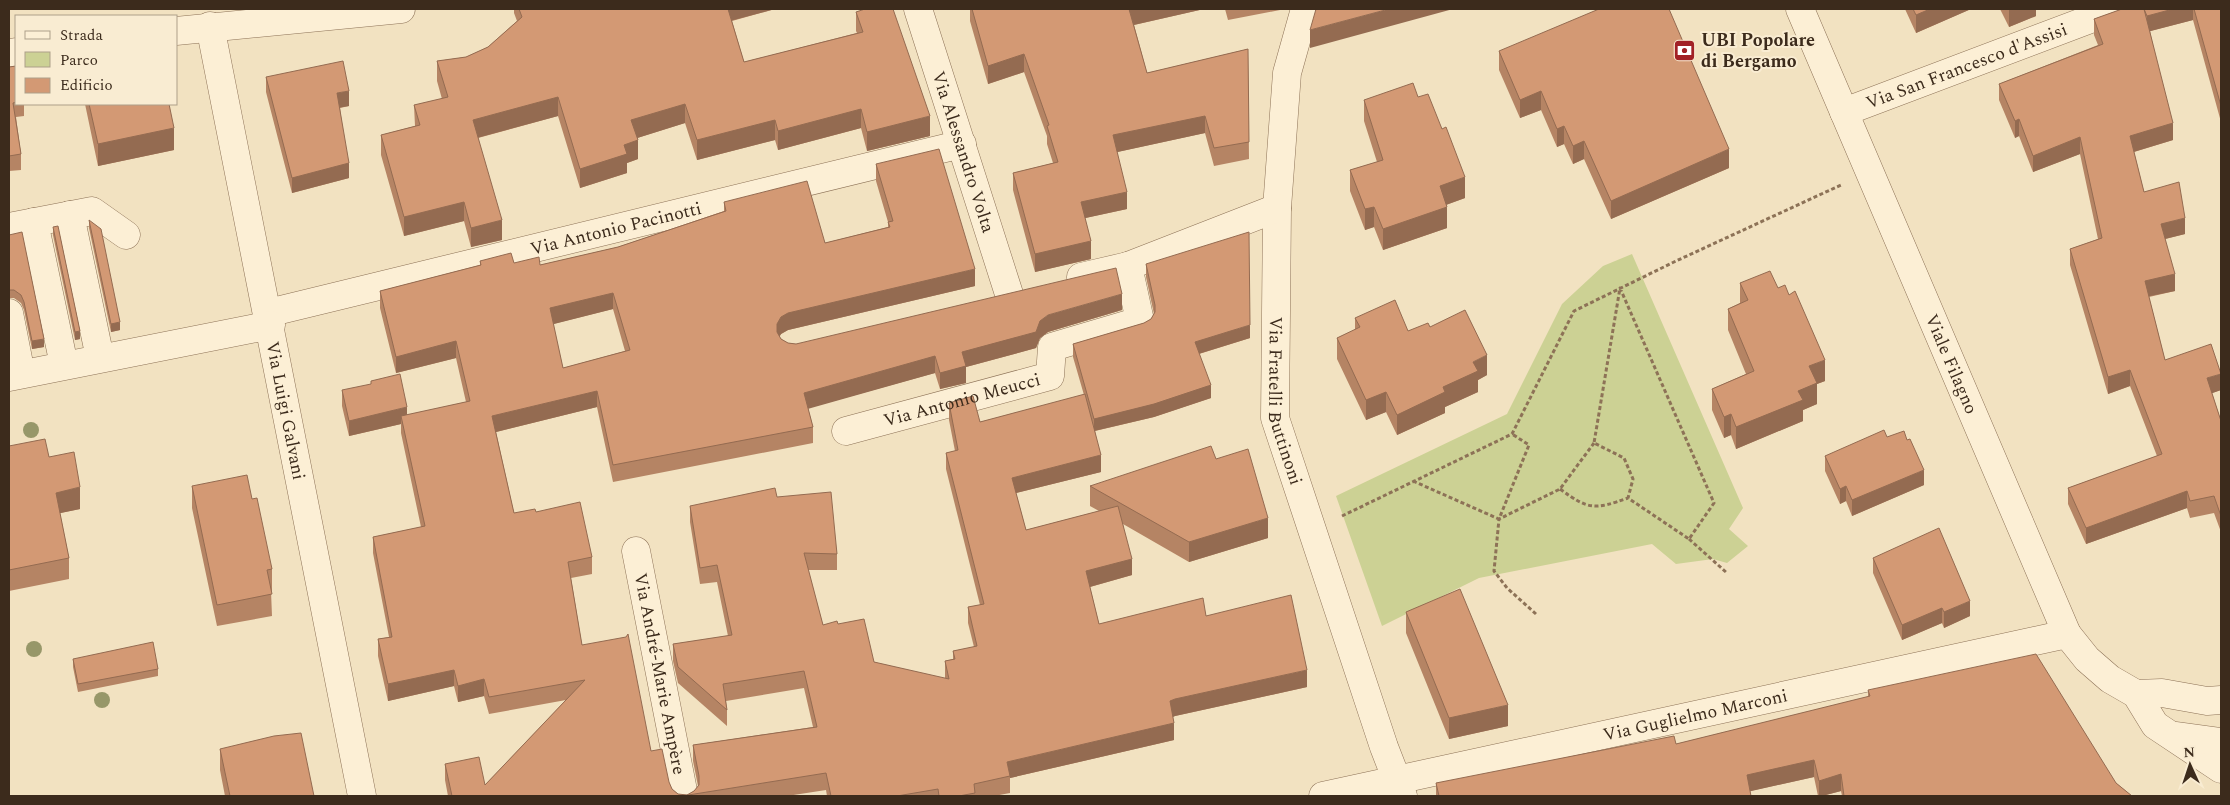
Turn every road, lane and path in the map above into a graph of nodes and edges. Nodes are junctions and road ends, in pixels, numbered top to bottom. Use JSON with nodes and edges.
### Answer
{"nodes":[{"id":1,"x":397,"y":9,"type":"edge"},
{"id":2,"x":918,"y":9,"type":"edge"},
{"id":3,"x":1305,"y":9,"type":"edge"},
{"id":4,"x":1800,"y":9,"type":"edge"},
{"id":5,"x":2117,"y":9,"type":"edge"},
{"id":6,"x":210,"y":26,"type":"junction"},
{"id":7,"x":178,"y":31,"type":"edge"},
{"id":8,"x":1844,"y":112,"type":"junction"},
{"id":9,"x":962,"y":144,"type":"junction"},
{"id":10,"x":1844,"y":184,"type":"dead end"},
{"id":11,"x":1277,"y":208,"type":"junction"},
{"id":12,"x":70,"y":215,"type":"junction"},
{"id":13,"x":21,"y":225,"type":"edge"},
{"id":14,"x":126,"y":236,"type":"dead end"},
{"id":15,"x":1128,"y":266,"type":"junction"},
{"id":16,"x":1620,"y":288,"type":"junction"},
{"id":17,"x":1009,"y":294,"type":"junction"},
{"id":18,"x":981,"y":301,"type":"edge"},
{"id":19,"x":9,"y":313,"type":"edge"},
{"id":20,"x":270,"y":319,"type":"junction"},
{"id":21,"x":100,"y":358,"type":"junction"},
{"id":22,"x":64,"y":366,"type":"junction"},
{"id":23,"x":15,"y":376,"type":"edge"},
{"id":24,"x":846,"y":431,"type":"dead end"},
{"id":25,"x":1512,"y":434,"type":"junction"},
{"id":26,"x":1594,"y":443,"type":"junction"},
{"id":27,"x":1412,"y":481,"type":"junction"},
{"id":28,"x":1560,"y":489,"type":"junction"},
{"id":29,"x":1628,"y":498,"type":"junction"},
{"id":30,"x":1499,"y":519,"type":"junction"},
{"id":31,"x":1313,"y":531,"type":"junction"},
{"id":32,"x":1689,"y":538,"type":"junction"},
{"id":33,"x":636,"y":552,"type":"dead end"},
{"id":34,"x":1727,"y":573,"type":"dead end"},
{"id":35,"x":1536,"y":614,"type":"dead end"},
{"id":36,"x":2067,"y":634,"type":"junction"},
{"id":37,"x":2136,"y":694,"type":"junction"},
{"id":38,"x":2221,"y":700,"type":"edge"},
{"id":39,"x":2170,"y":735,"type":"junction"},
{"id":40,"x":2221,"y":742,"type":"edge"},
{"id":41,"x":2221,"y":769,"type":"edge"},
{"id":42,"x":1400,"y":788,"type":"edge"},
{"id":43,"x":362,"y":796,"type":"edge"},
{"id":44,"x":684,"y":796,"type":"edge"},
{"id":45,"x":1323,"y":796,"type":"edge"}],
"edges":[{"from":1,"to":6,"type":"street"},
{"from":2,"to":9,"type":"street","name":"Via Alessandro Volta"},
{"from":3,"to":11,"type":"street","name":"Via Fratelli Buttinoni"},
{"from":4,"to":8,"type":"street","name":"Viale Filagno"},
{"from":5,"to":8,"type":"street","name":"Via San Francesco d'Assisi"},
{"from":6,"to":7,"type":"street"},
{"from":6,"to":20,"type":"street","name":"Via Luigi Galvani"},
{"from":8,"to":36,"type":"street","name":"Viale Filagno"},
{"from":9,"to":17,"type":"street","name":"Via Alessandro Volta"},
{"from":9,"to":20,"type":"street","name":"Via Antonio Pacinotti"},
{"from":10,"to":16,"type":"path"},
{"from":11,"to":15,"type":"street"},
{"from":11,"to":31,"type":"street","name":"Via Fratelli Buttinoni"},
{"from":12,"to":13,"type":"street"},
{"from":12,"to":14,"type":"street"},
{"from":12,"to":21,"type":"street"},
{"from":13,"to":22,"type":"street"},
{"from":15,"to":17,"type":"street"},
{"from":15,"to":24,"type":"street","name":"Via Antonio Meucci"},
{"from":16,"to":25,"type":"path"},
{"from":16,"to":26,"type":"path"},
{"from":16,"to":32,"type":"path"},
{"from":17,"to":18,"type":"street"},
{"from":19,"to":23,"type":"street"},
{"from":20,"to":21,"type":"street","name":"Via Antonio Pacinotti"},
{"from":20,"to":43,"type":"street","name":"Via Luigi Galvani"},
{"from":21,"to":22,"type":"street","name":"Via Antonio Pacinotti"},
{"from":22,"to":23,"type":"street","name":"Via Antonio Pacinotti"},
{"from":25,"to":27,"type":"path"},
{"from":25,"to":30,"type":"path"},
{"from":26,"to":28,"type":"path"},
{"from":26,"to":29,"type":"path"},
{"from":27,"to":30,"type":"path"},
{"from":27,"to":31,"type":"path"},
{"from":28,"to":29,"type":"path"},
{"from":28,"to":30,"type":"path"},
{"from":29,"to":32,"type":"path"},
{"from":30,"to":35,"type":"path"},
{"from":31,"to":42,"type":"street","name":"Via Fratelli Buttinoni"},
{"from":32,"to":34,"type":"path"},
{"from":33,"to":44,"type":"street","name":"Via André-Marie Ampère"},
{"from":36,"to":37,"type":"street","name":"Viale Filagno"},
{"from":36,"to":42,"type":"street","name":"Via Guglielmo Marconi"},
{"from":37,"to":38,"type":"street"},
{"from":37,"to":39,"type":"street"},
{"from":39,"to":40,"type":"street"},
{"from":39,"to":41,"type":"street"},
{"from":42,"to":45,"type":"street","name":"Via Guglielmo Marconi"}]}
